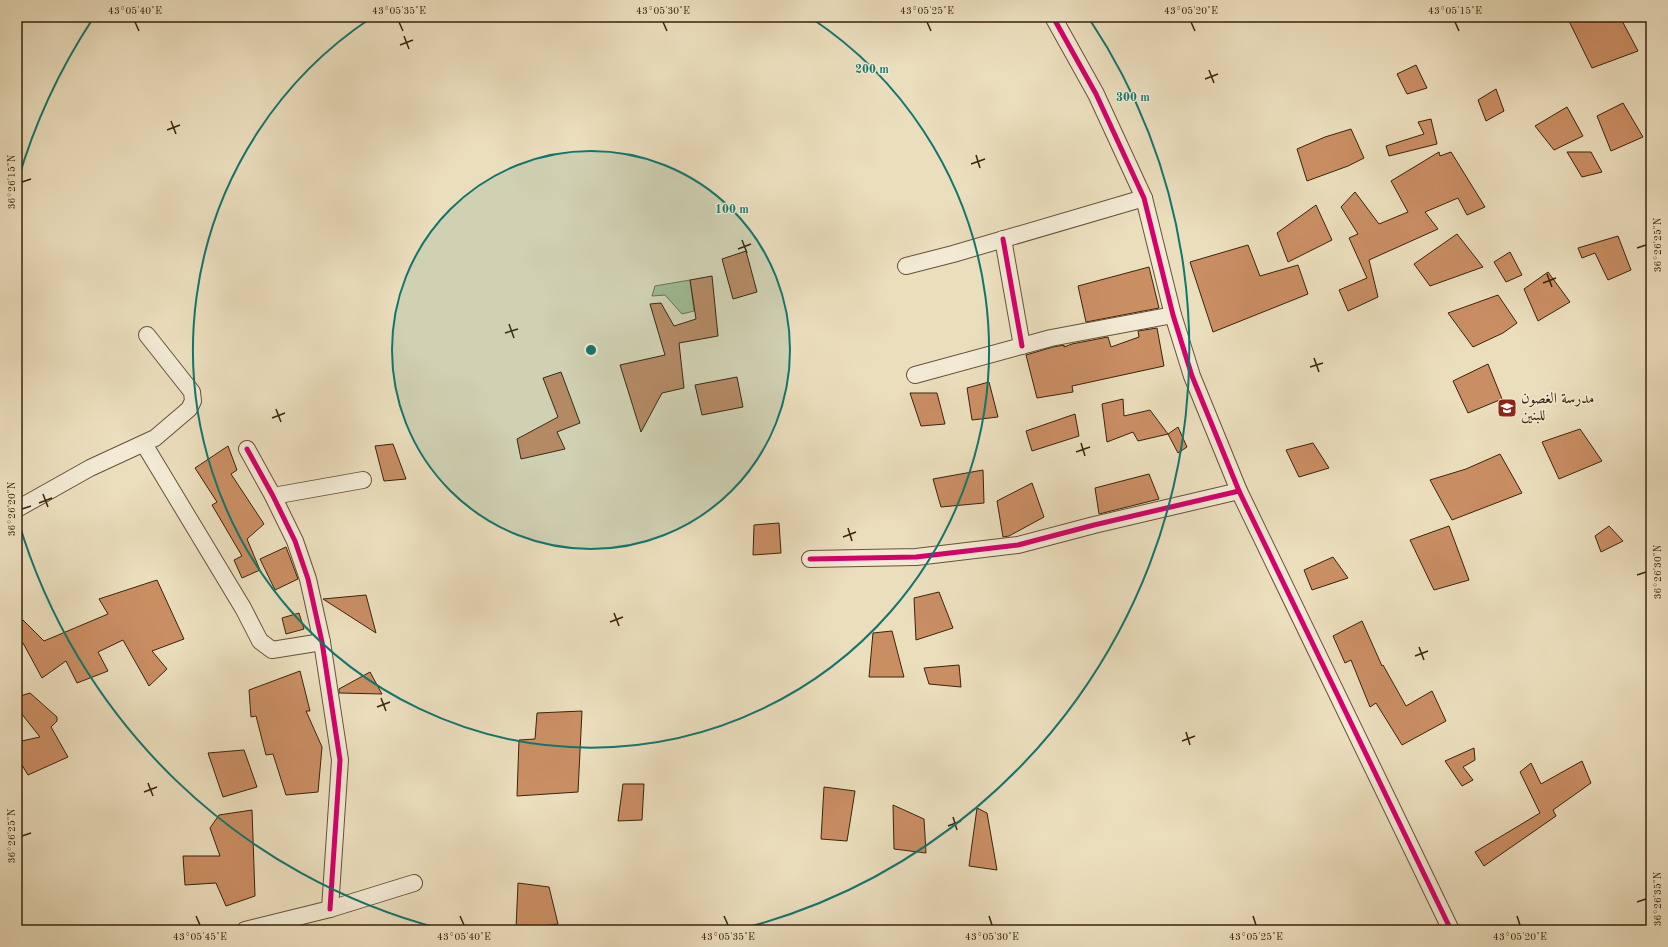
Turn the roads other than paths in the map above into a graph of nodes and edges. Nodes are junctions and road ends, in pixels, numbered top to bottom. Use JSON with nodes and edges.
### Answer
{"nodes":[{"id":1,"x":1053,"y":17,"type":"edge"},
{"id":2,"x":1144,"y":198,"type":"junction"},
{"id":3,"x":1003,"y":239,"type":"junction"},
{"id":4,"x":906,"y":266,"type":"dead end"},
{"id":5,"x":1173,"y":315,"type":"junction"},
{"id":6,"x":147,"y":335,"type":"dead end"},
{"id":7,"x":1022,"y":346,"type":"junction"},
{"id":8,"x":915,"y":375,"type":"dead end"},
{"id":9,"x":144,"y":444,"type":"junction"},
{"id":10,"x":247,"y":449,"type":"dead end"},
{"id":11,"x":363,"y":480,"type":"dead end"},
{"id":12,"x":1239,"y":491,"type":"junction"},
{"id":13,"x":273,"y":496,"type":"junction"},
{"id":14,"x":17,"y":509,"type":"edge"},
{"id":15,"x":810,"y":560,"type":"dead end"},
{"id":16,"x":322,"y":642,"type":"junction"},
{"id":17,"x":414,"y":883,"type":"dead end"},
{"id":18,"x":330,"y":908,"type":"junction"},
{"id":19,"x":245,"y":930,"type":"edge"},
{"id":20,"x":1451,"y":930,"type":"edge"}],
"edges":[{"from":1,"to":2,"type":"street"},
{"from":2,"to":3,"type":"street"},
{"from":2,"to":5,"type":"street"},
{"from":3,"to":4,"type":"street"},
{"from":3,"to":7,"type":"street"},
{"from":5,"to":7,"type":"street"},
{"from":5,"to":12,"type":"street"},
{"from":6,"to":9,"type":"street"},
{"from":7,"to":8,"type":"street"},
{"from":9,"to":14,"type":"street"},
{"from":9,"to":16,"type":"street"},
{"from":10,"to":13,"type":"street"},
{"from":11,"to":13,"type":"street"},
{"from":12,"to":15,"type":"street"},
{"from":12,"to":20,"type":"street"},
{"from":13,"to":16,"type":"street"},
{"from":16,"to":18,"type":"street"},
{"from":17,"to":18,"type":"street"},
{"from":18,"to":19,"type":"street"}]}
